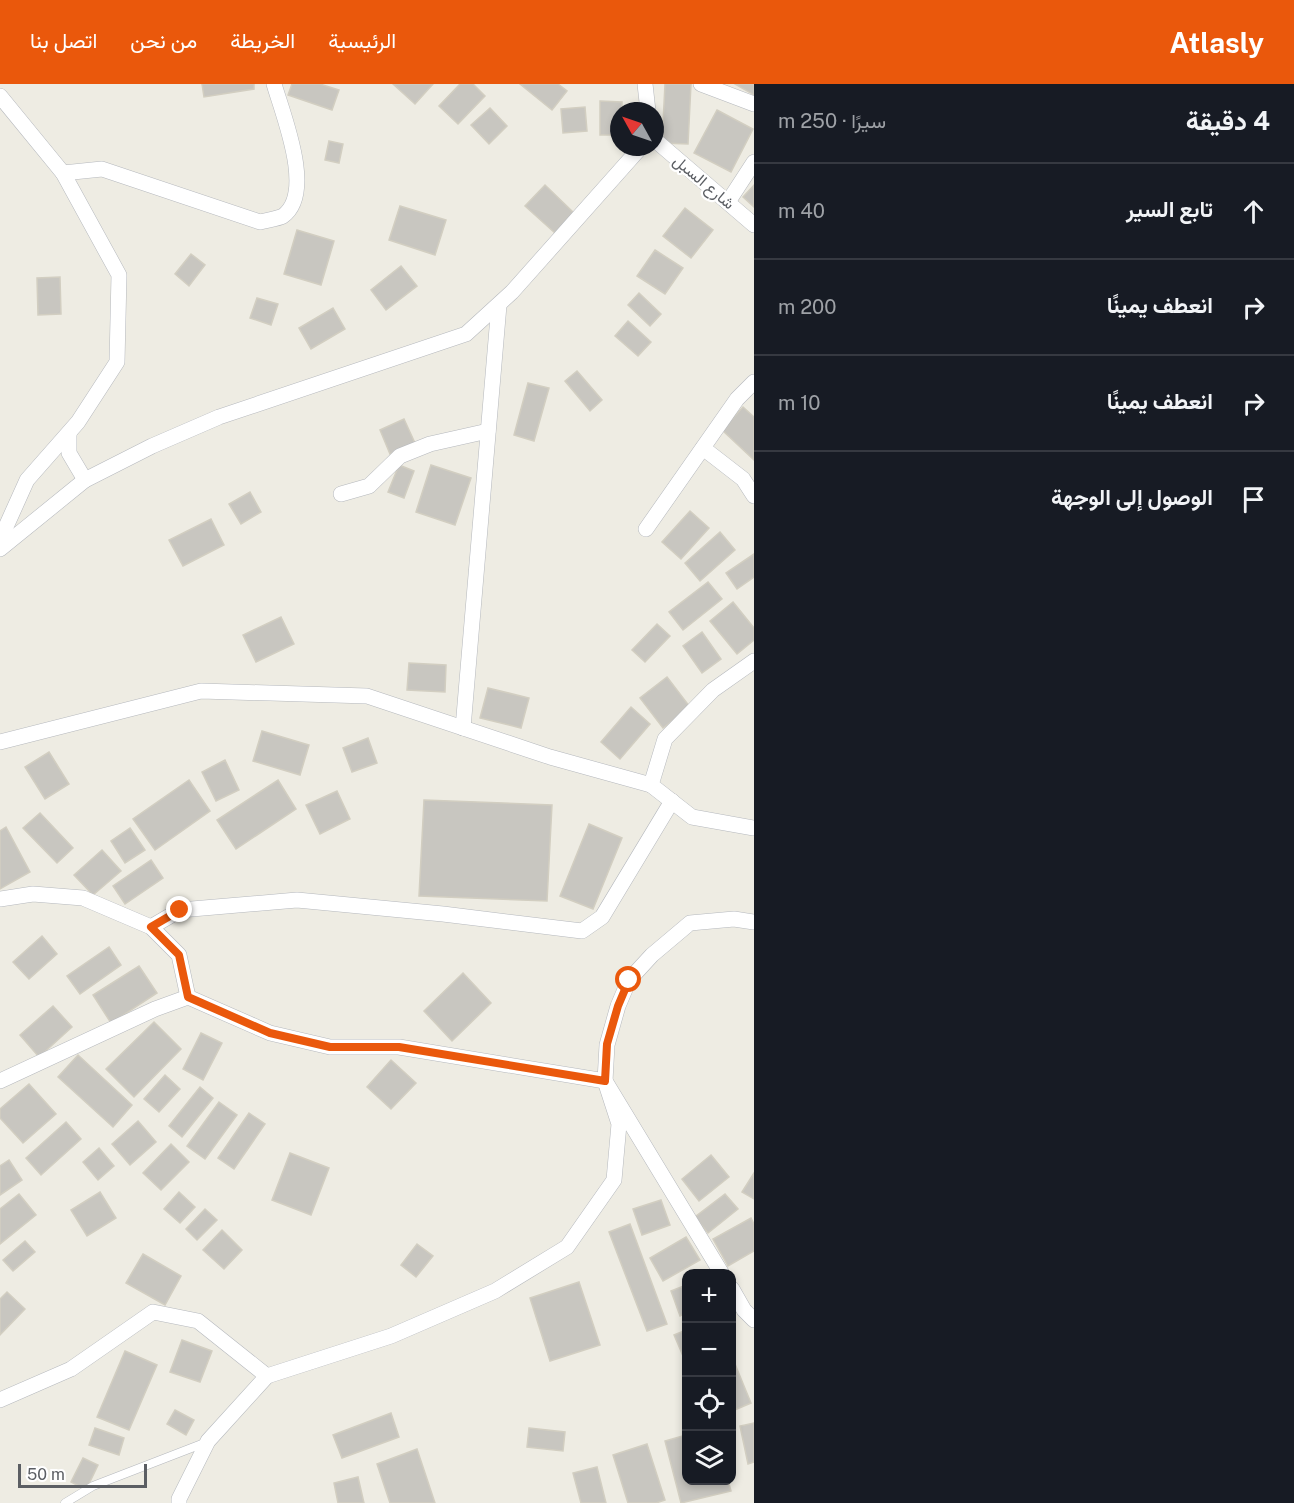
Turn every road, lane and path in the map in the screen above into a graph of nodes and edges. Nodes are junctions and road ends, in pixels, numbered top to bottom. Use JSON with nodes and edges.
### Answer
{"nodes":[{"id":1,"x":274,"y":84,"type":"edge"},
{"id":2,"x":645,"y":84,"type":"edge"},
{"id":3,"x":701,"y":84,"type":"edge"},
{"id":4,"x":0,"y":96,"type":"edge"},
{"id":5,"x":647,"y":102,"type":"edge"},
{"id":6,"x":754,"y":104,"type":"edge"},
{"id":7,"x":664,"y":148,"type":"edge"},
{"id":8,"x":633,"y":156,"type":"edge"},
{"id":9,"x":754,"y":162,"type":"edge"},
{"id":10,"x":63,"y":173,"type":"junction"},
{"id":11,"x":728,"y":202,"type":"junction"},
{"id":12,"x":754,"y":225,"type":"edge"},
{"id":13,"x":499,"y":304,"type":"junction"},
{"id":14,"x":754,"y":382,"type":"edge"},
{"id":15,"x":488,"y":431,"type":"junction"},
{"id":16,"x":69,"y":433,"type":"junction"},
{"id":17,"x":703,"y":448,"type":"junction"},
{"id":18,"x":85,"y":480,"type":"junction"},
{"id":19,"x":342,"y":494,"type":"dead end"},
{"id":20,"x":754,"y":496,"type":"edge"},
{"id":21,"x":646,"y":529,"type":"dead end"},
{"id":22,"x":0,"y":540,"type":"edge"},
{"id":23,"x":0,"y":549,"type":"edge"},
{"id":24,"x":754,"y":661,"type":"edge"},
{"id":25,"x":463,"y":728,"type":"junction"},
{"id":26,"x":0,"y":742,"type":"edge"},
{"id":27,"x":651,"y":785,"type":"junction"},
{"id":28,"x":672,"y":801,"type":"junction"},
{"id":29,"x":754,"y":828,"type":"edge"},
{"id":30,"x":0,"y":899,"type":"edge"},
{"id":31,"x":754,"y":922,"type":"edge"},
{"id":32,"x":151,"y":927,"type":"junction"},
{"id":33,"x":188,"y":997,"type":"junction"},
{"id":34,"x":0,"y":1081,"type":"edge"},
{"id":35,"x":605,"y":1081,"type":"junction"},
{"id":36,"x":719,"y":1269,"type":"edge"},
{"id":37,"x":736,"y":1296,"type":"edge"},
{"id":38,"x":754,"y":1320,"type":"edge"},
{"id":39,"x":267,"y":1376,"type":"junction"},
{"id":40,"x":0,"y":1400,"type":"edge"},
{"id":41,"x":208,"y":1442,"type":"junction"},
{"id":42,"x":180,"y":1502,"type":"edge"},
{"id":43,"x":65,"y":1503,"type":"edge"}],
"edges":[{"from":1,"to":10,"type":"street"},
{"from":2,"to":5,"type":"street"},
{"from":3,"to":6,"type":"street"},
{"from":4,"to":10,"type":"street"},
{"from":7,"to":11,"type":"street","name":"شارع السبل"},
{"from":8,"to":13,"type":"street"},
{"from":9,"to":11,"type":"street"},
{"from":10,"to":16,"type":"street"},
{"from":11,"to":12,"type":"street","name":"شارع السبل"},
{"from":13,"to":15,"type":"street"},
{"from":13,"to":18,"type":"street"},
{"from":14,"to":17,"type":"street"},
{"from":15,"to":19,"type":"street"},
{"from":15,"to":25,"type":"street"},
{"from":16,"to":18,"type":"street"},
{"from":16,"to":22,"type":"street"},
{"from":17,"to":20,"type":"street"},
{"from":17,"to":21,"type":"street"},
{"from":18,"to":23,"type":"street"},
{"from":24,"to":27,"type":"street"},
{"from":25,"to":26,"type":"street"},
{"from":25,"to":27,"type":"street"},
{"from":27,"to":28,"type":"street"},
{"from":28,"to":29,"type":"street"},
{"from":28,"to":32,"type":"street"},
{"from":30,"to":32,"type":"street"},
{"from":31,"to":35,"type":"street"},
{"from":32,"to":33,"type":"street"},
{"from":33,"to":34,"type":"street"},
{"from":33,"to":35,"type":"street"},
{"from":35,"to":36,"type":"street"},
{"from":35,"to":39,"type":"street"},
{"from":37,"to":38,"type":"street"},
{"from":39,"to":40,"type":"street"},
{"from":39,"to":41,"type":"street"},
{"from":41,"to":42,"type":"street"},
{"from":41,"to":43,"type":"lane"}]}
